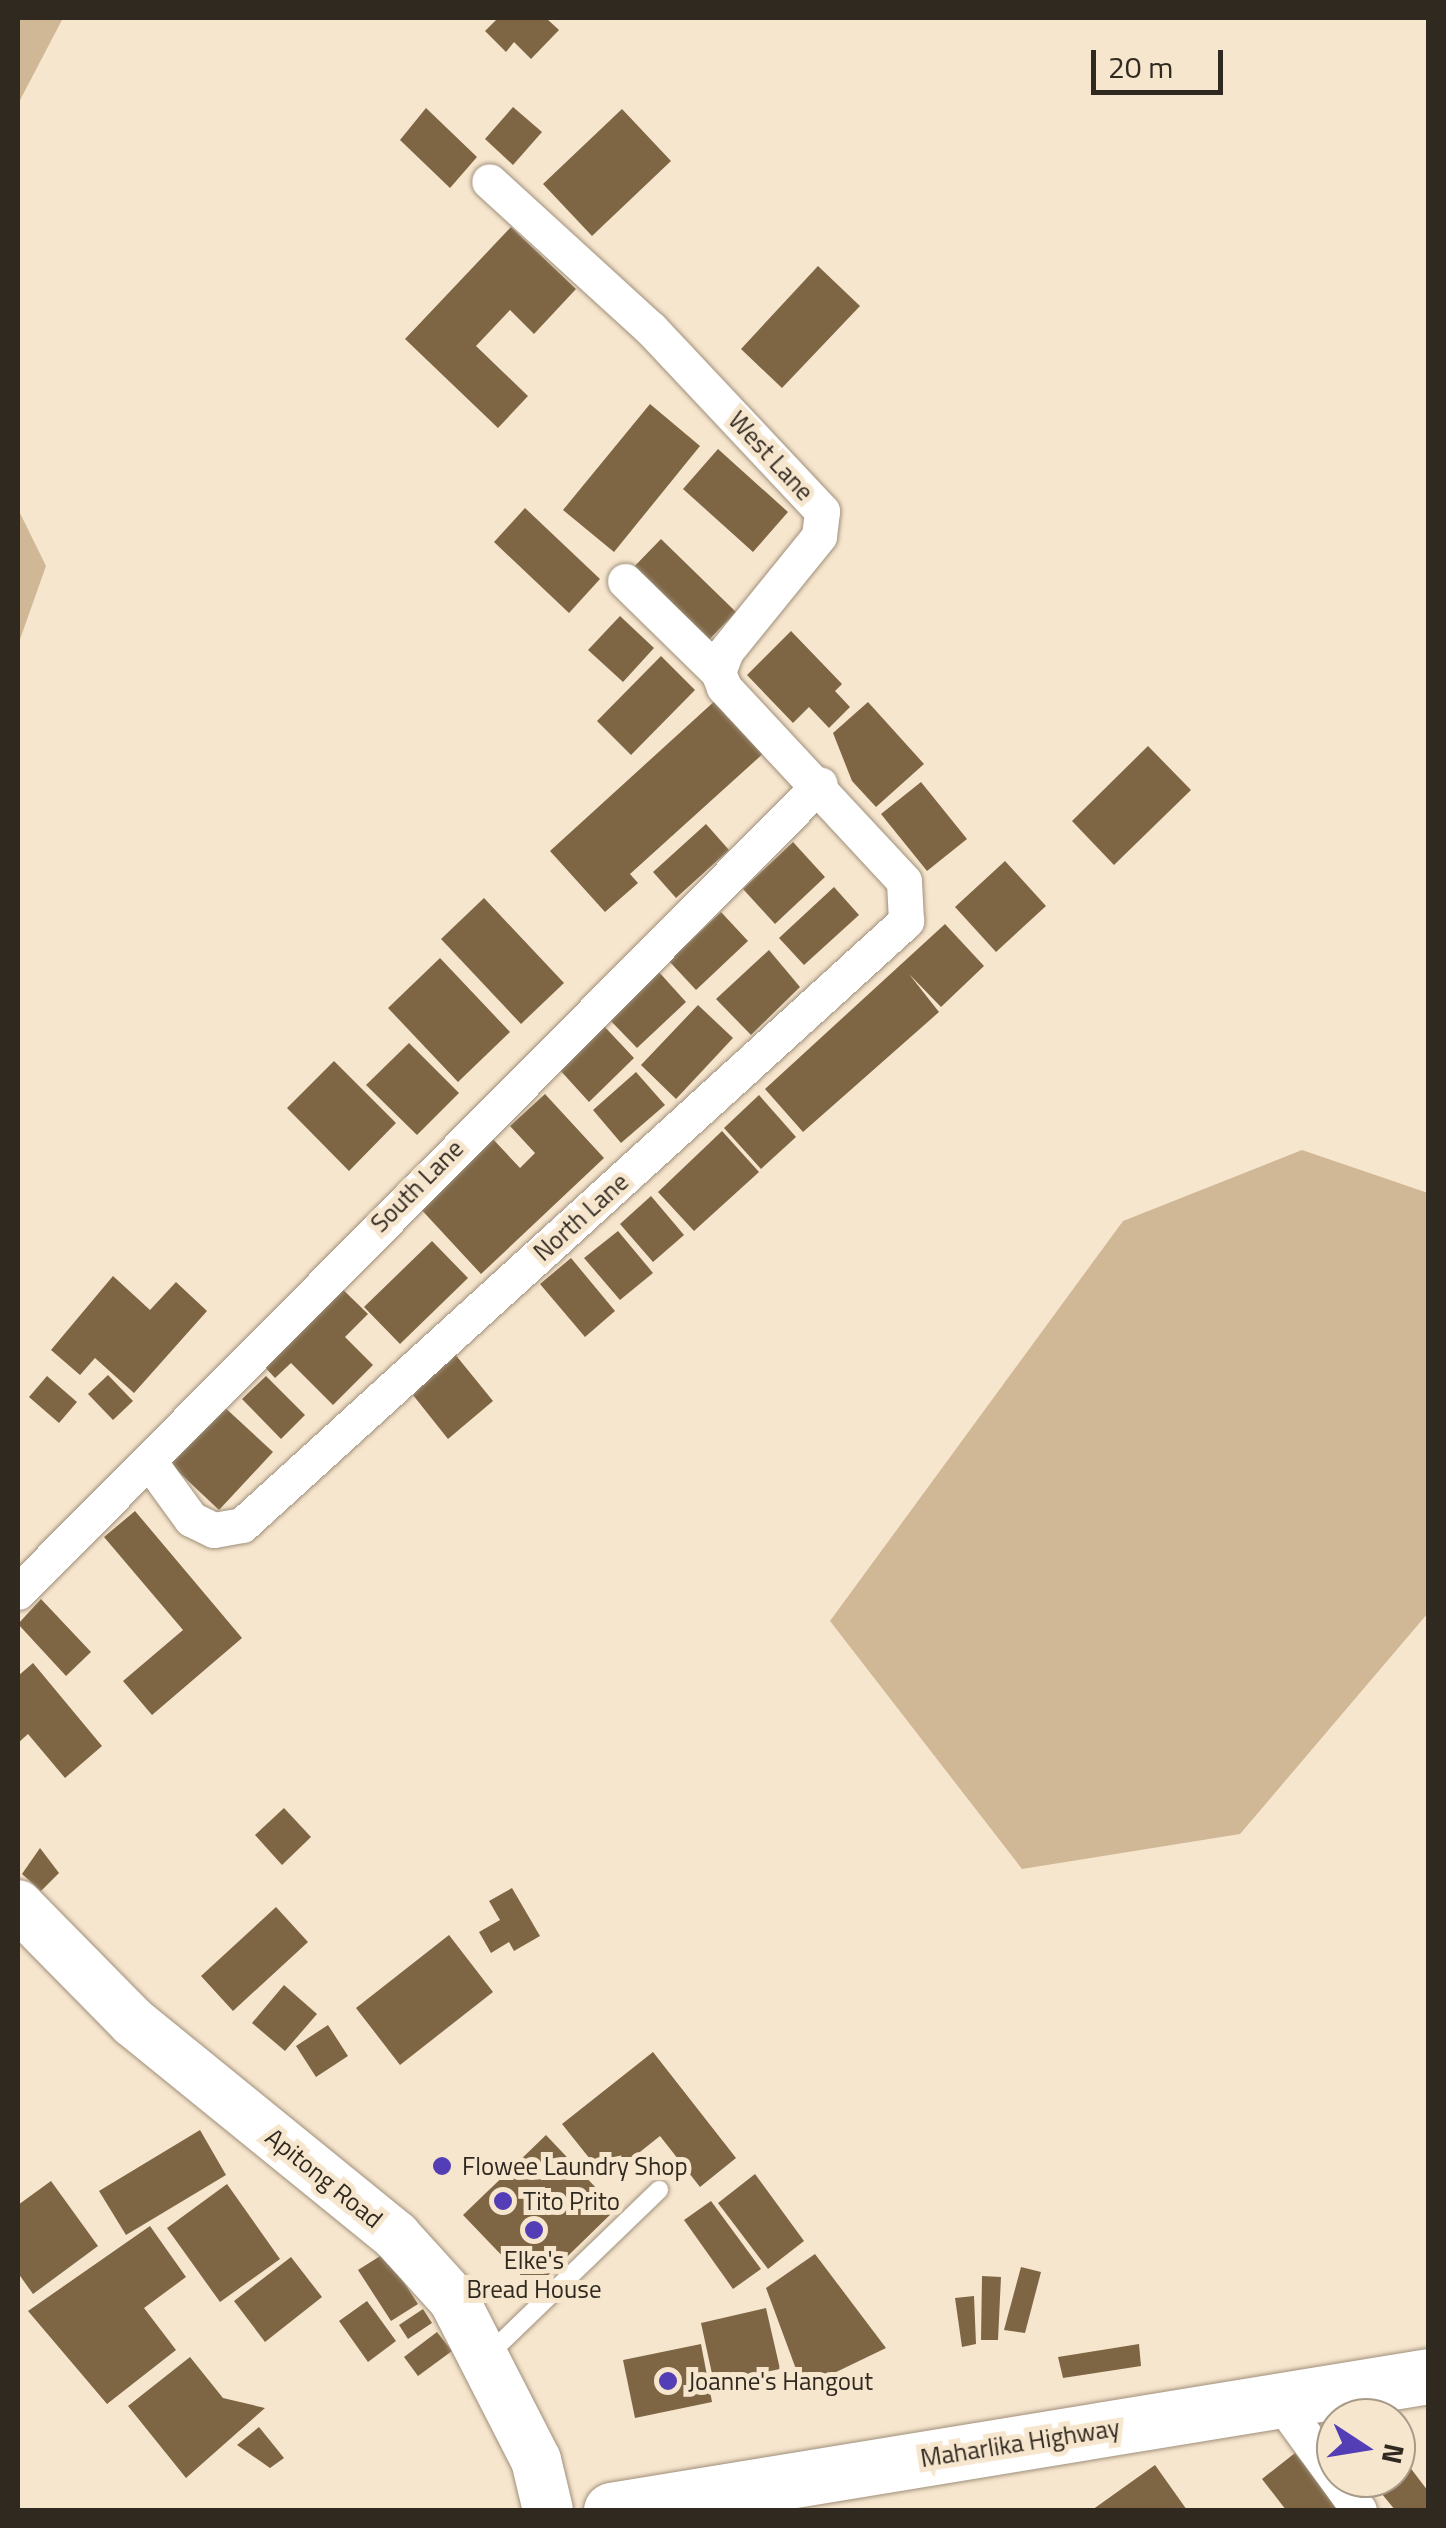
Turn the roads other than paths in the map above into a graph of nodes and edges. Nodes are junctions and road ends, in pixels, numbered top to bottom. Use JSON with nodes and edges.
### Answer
{"nodes":[{"id":1,"x":489,"y":181,"type":"dead end"},
{"id":2,"x":625,"y":581,"type":"dead end"},
{"id":3,"x":718,"y":672,"type":"junction"},
{"id":4,"x":820,"y":784,"type":"junction"},
{"id":5,"x":151,"y":1464,"type":"junction"},
{"id":6,"x":18,"y":1592,"type":"edge"},
{"id":7,"x":18,"y":1905,"type":"edge"},
{"id":8,"x":658,"y":2190,"type":"dead end"},
{"id":9,"x":488,"y":2355,"type":"junction"},
{"id":10,"x":1428,"y":2376,"type":"edge"},
{"id":11,"x":1279,"y":2400,"type":"junction"},
{"id":12,"x":548,"y":2510,"type":"edge"},
{"id":13,"x":611,"y":2510,"type":"edge"},
{"id":14,"x":1359,"y":2510,"type":"edge"}],
"edges":[{"from":1,"to":3,"type":"street","name":"West Lane"},
{"from":2,"to":3,"type":"street"},
{"from":3,"to":4,"type":"street"},
{"from":4,"to":5,"type":"street","name":"South Lane"},
{"from":4,"to":5,"type":"street","name":"North Lane"},
{"from":5,"to":6,"type":"street","name":"South Lane"},
{"from":7,"to":9,"type":"street","name":"Apitong Road"},
{"from":8,"to":9,"type":"lane"},
{"from":9,"to":12,"type":"street","name":"Apitong Road"},
{"from":10,"to":11,"type":"main road","name":"Maharlika Highway"},
{"from":11,"to":13,"type":"main road","name":"Maharlika Highway"},
{"from":11,"to":14,"type":"street"}]}
